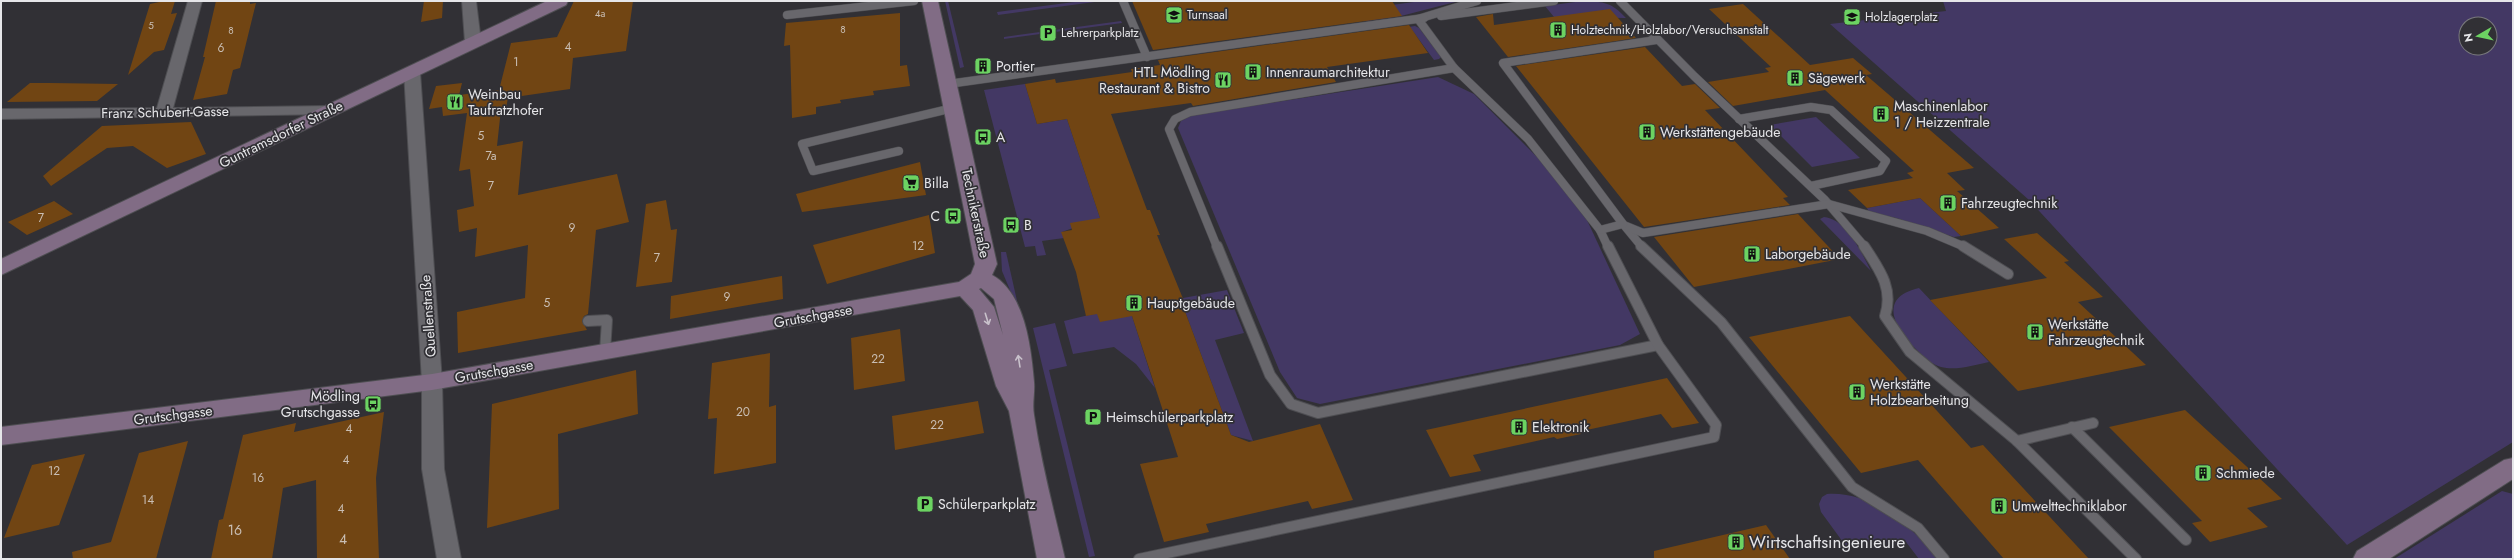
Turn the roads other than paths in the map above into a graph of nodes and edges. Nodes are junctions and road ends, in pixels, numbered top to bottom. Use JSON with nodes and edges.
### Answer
{"nodes":[{"id":1,"x":195,"y":1,"type":"edge"},
{"id":2,"x":469,"y":1,"type":"edge"},
{"id":3,"x":560,"y":1,"type":"edge"},
{"id":4,"x":914,"y":1,"type":"edge"},
{"id":5,"x":930,"y":1,"type":"edge"},
{"id":6,"x":1123,"y":1,"type":"edge"},
{"id":7,"x":1477,"y":1,"type":"edge"},
{"id":8,"x":1554,"y":1,"type":"edge"},
{"id":9,"x":1620,"y":1,"type":"edge"},
{"id":10,"x":787,"y":15,"type":"dead end"},
{"id":11,"x":1418,"y":19,"type":"junction"},
{"id":12,"x":1656,"y":40,"type":"junction"},
{"id":13,"x":473,"y":42,"type":"junction"},
{"id":14,"x":1147,"y":57,"type":"junction"},
{"id":15,"x":1454,"y":68,"type":"junction"},
{"id":16,"x":412,"y":72,"type":"junction"},
{"id":17,"x":948,"y":84,"type":"junction"},
{"id":18,"x":953,"y":108,"type":"junction"},
{"id":19,"x":329,"y":111,"type":"junction"},
{"id":20,"x":164,"y":112,"type":"junction"},
{"id":21,"x":1,"y":114,"type":"edge"},
{"id":22,"x":1739,"y":119,"type":"junction"},
{"id":23,"x":899,"y":151,"type":"dead end"},
{"id":24,"x":1811,"y":186,"type":"junction"},
{"id":25,"x":1830,"y":204,"type":"junction"},
{"id":26,"x":1623,"y":224,"type":"junction"},
{"id":27,"x":1600,"y":230,"type":"junction"},
{"id":28,"x":1,"y":268,"type":"edge"},
{"id":29,"x":2008,"y":274,"type":"dead end"},
{"id":30,"x":973,"y":283,"type":"junction"},
{"id":31,"x":588,"y":320,"type":"dead end"},
{"id":32,"x":1658,"y":345,"type":"junction"},
{"id":33,"x":606,"y":352,"type":"junction"},
{"id":34,"x":432,"y":382,"type":"junction"},
{"id":35,"x":2093,"y":423,"type":"dead end"},
{"id":36,"x":2072,"y":428,"type":"junction"},
{"id":37,"x":1,"y":436,"type":"edge"},
{"id":38,"x":2018,"y":441,"type":"junction"},
{"id":39,"x":2513,"y":467,"type":"edge"},
{"id":40,"x":2186,"y":540,"type":"dead end"},
{"id":41,"x":449,"y":559,"type":"edge"},
{"id":42,"x":1051,"y":559,"type":"edge"},
{"id":43,"x":1140,"y":559,"type":"edge"},
{"id":44,"x":1944,"y":559,"type":"edge"},
{"id":45,"x":2136,"y":559,"type":"edge"},
{"id":46,"x":2367,"y":559,"type":"edge"}],
"edges":[{"from":1,"to":20,"type":"street"},
{"from":2,"to":13,"type":"street"},
{"from":3,"to":13,"type":"main road","name":"Guntramsdorfer Straße"},
{"from":4,"to":10,"type":"lane"},
{"from":5,"to":17,"type":"main road","name":"Technikerstraße"},
{"from":6,"to":14,"type":"lane"},
{"from":7,"to":11,"type":"lane"},
{"from":8,"to":11,"type":"lane"},
{"from":9,"to":12,"type":"lane"},
{"from":11,"to":14,"type":"lane"},
{"from":11,"to":15,"type":"lane"},
{"from":12,"to":22,"type":"lane"},
{"from":12,"to":26,"type":"lane"},
{"from":13,"to":16,"type":"main road","name":"Guntramsdorfer Straße"},
{"from":14,"to":17,"type":"lane"},
{"from":15,"to":27,"type":"lane"},
{"from":15,"to":32,"type":"lane"},
{"from":16,"to":19,"type":"main road","name":"Guntramsdorfer Straße"},
{"from":16,"to":34,"type":"street","name":"Quellenstraße"},
{"from":17,"to":18,"type":"main road","name":"Technikerstraße"},
{"from":18,"to":23,"type":"lane"},
{"from":18,"to":30,"type":"main road","name":"Technikerstraße"},
{"from":19,"to":20,"type":"street","name":"Franz Schubert-Gasse"},
{"from":19,"to":28,"type":"main road","name":"Guntramsdorfer Straße"},
{"from":20,"to":21,"type":"street","name":"Franz Schubert-Gasse"},
{"from":22,"to":24,"type":"lane"},
{"from":22,"to":24,"type":"lane"},
{"from":24,"to":25,"type":"lane"},
{"from":25,"to":26,"type":"lane"},
{"from":25,"to":29,"type":"lane"},
{"from":25,"to":38,"type":"lane"},
{"from":26,"to":27,"type":"lane"},
{"from":26,"to":44,"type":"lane"},
{"from":27,"to":32,"type":"lane"},
{"from":30,"to":33,"type":"main road","name":"Grutschgasse"},
{"from":30,"to":42,"type":"main road"},
{"from":31,"to":33,"type":"lane"},
{"from":32,"to":43,"type":"lane"},
{"from":33,"to":34,"type":"main road","name":"Grutschgasse"},
{"from":34,"to":37,"type":"main road","name":"Grutschgasse"},
{"from":34,"to":41,"type":"street","name":"Quellenstraße"},
{"from":35,"to":36,"type":"lane"},
{"from":36,"to":38,"type":"lane"},
{"from":36,"to":40,"type":"lane"},
{"from":38,"to":45,"type":"lane"},
{"from":39,"to":46,"type":"main road"}]}
